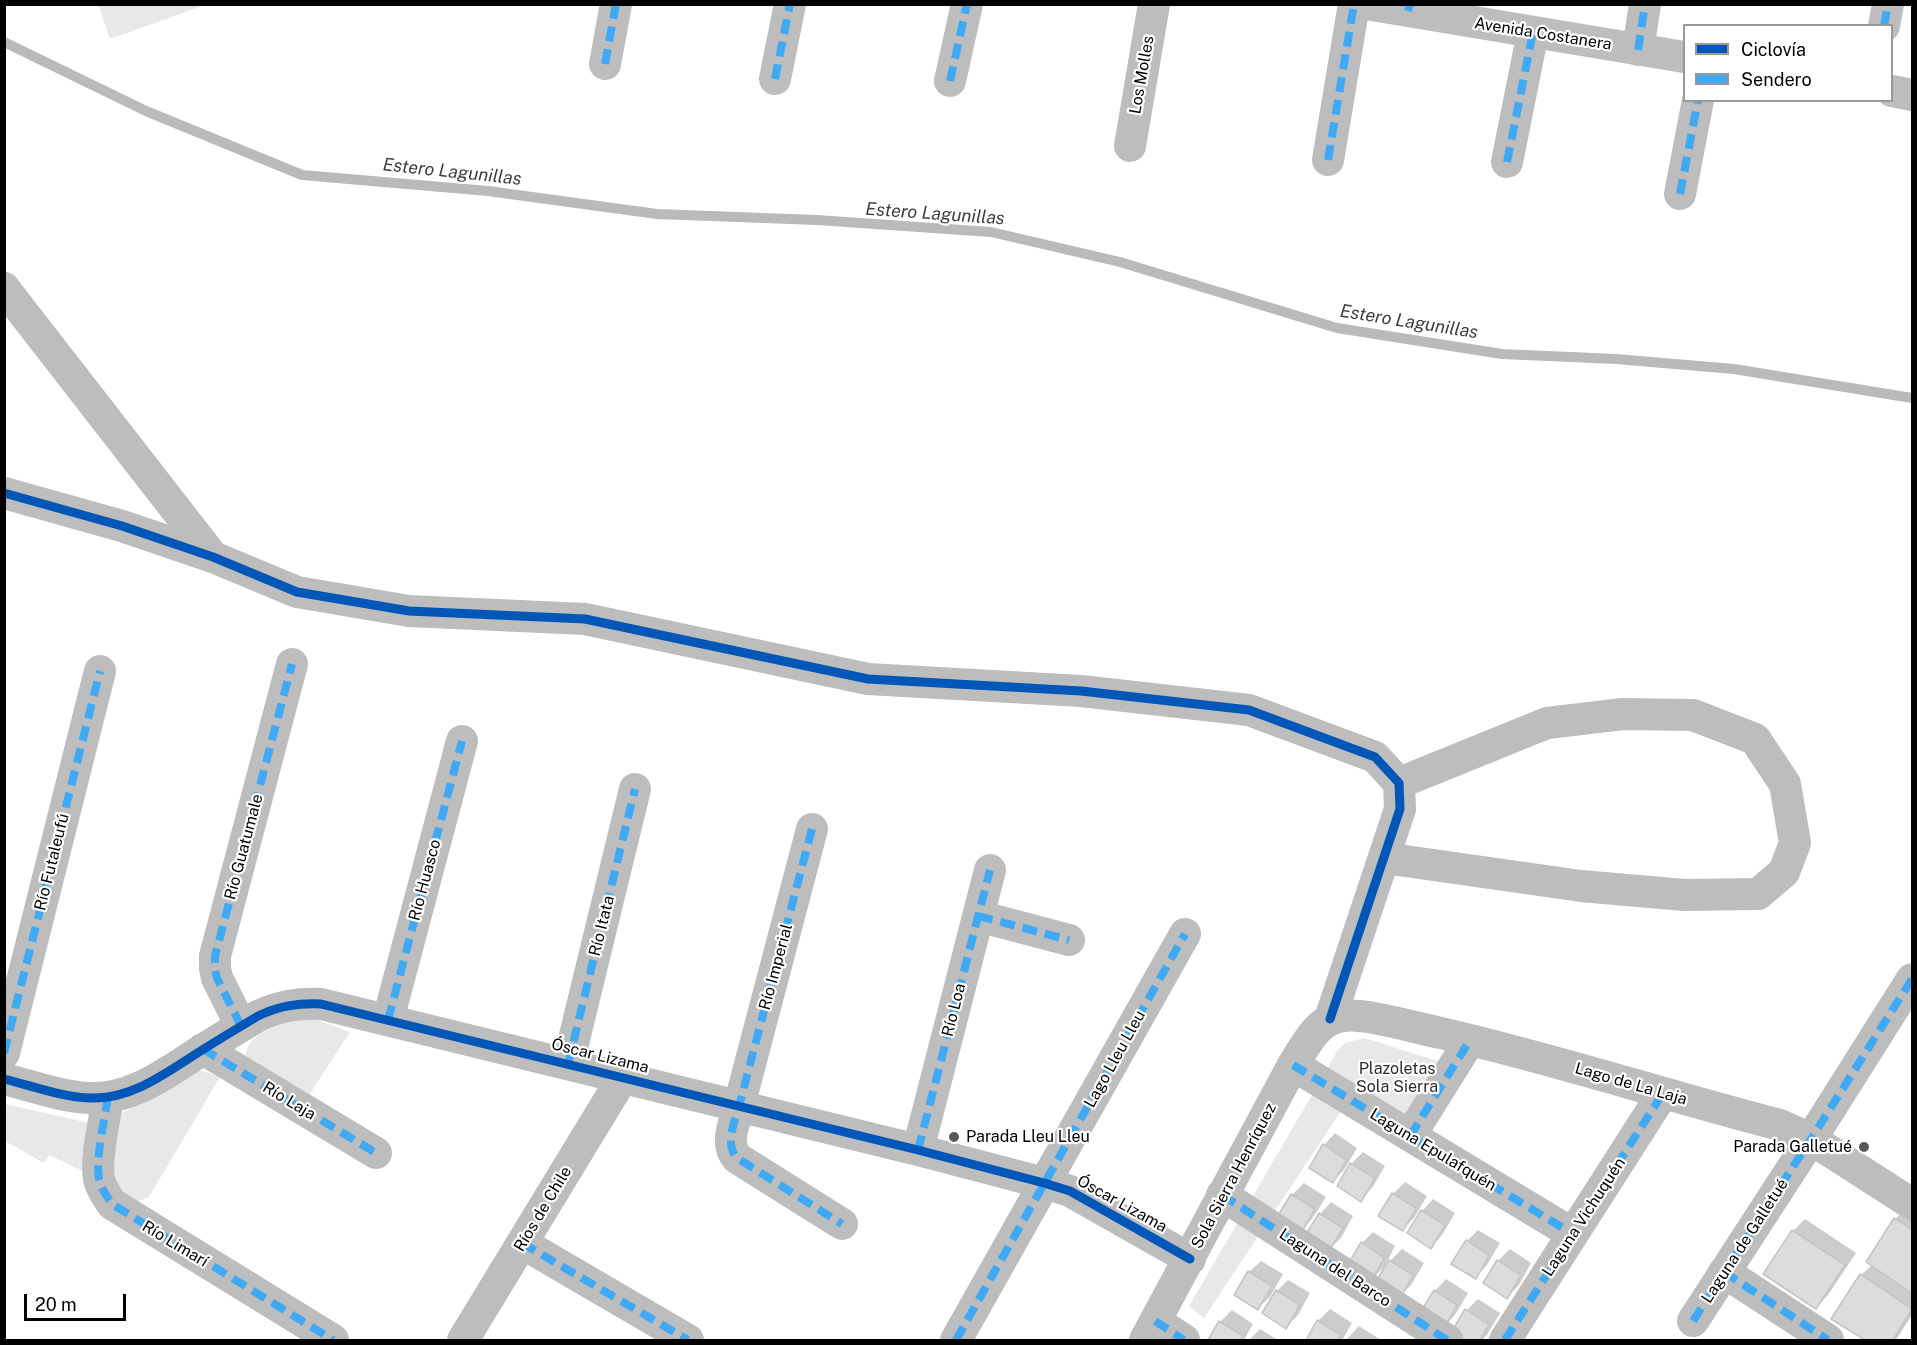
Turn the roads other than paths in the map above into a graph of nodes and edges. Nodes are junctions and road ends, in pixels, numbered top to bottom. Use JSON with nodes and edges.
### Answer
{"nodes":[{"id":1,"x":616,"y":4,"type":"edge"},
{"id":2,"x":790,"y":4,"type":"edge"},
{"id":3,"x":967,"y":4,"type":"edge"},
{"id":4,"x":1154,"y":4,"type":"edge"},
{"id":5,"x":1354,"y":4,"type":"edge"},
{"id":6,"x":1365,"y":4,"type":"edge"},
{"id":7,"x":1645,"y":4,"type":"edge"},
{"id":8,"x":1888,"y":4,"type":"edge"},
{"id":9,"x":1409,"y":8,"type":"edge"},
{"id":10,"x":1884,"y":24,"type":"edge"},
{"id":11,"x":1533,"y":32,"type":"junction"},
{"id":12,"x":1638,"y":50,"type":"junction"},
{"id":13,"x":1683,"y":57,"type":"edge"},
{"id":14,"x":605,"y":64,"type":"dead end"},
{"id":15,"x":775,"y":80,"type":"dead end"},
{"id":16,"x":950,"y":81,"type":"dead end"},
{"id":17,"x":1893,"y":91,"type":"edge"},
{"id":18,"x":1912,"y":95,"type":"edge"},
{"id":19,"x":1698,"y":102,"type":"edge"},
{"id":20,"x":1130,"y":146,"type":"dead end"},
{"id":21,"x":1328,"y":159,"type":"dead end"},
{"id":22,"x":1507,"y":162,"type":"dead end"},
{"id":23,"x":1680,"y":194,"type":"dead end"},
{"id":24,"x":4,"y":288,"type":"edge"},
{"id":25,"x":4,"y":493,"type":"edge"},
{"id":26,"x":213,"y":557,"type":"junction"},
{"id":27,"x":292,"y":664,"type":"dead end"},
{"id":28,"x":100,"y":671,"type":"dead end"},
{"id":29,"x":462,"y":741,"type":"dead end"},
{"id":30,"x":1399,"y":783,"type":"junction"},
{"id":31,"x":635,"y":789,"type":"dead end"},
{"id":32,"x":812,"y":830,"type":"dead end"},
{"id":33,"x":1384,"y":858,"type":"junction"},
{"id":34,"x":990,"y":870,"type":"dead end"},
{"id":35,"x":978,"y":916,"type":"junction"},
{"id":36,"x":1185,"y":934,"type":"dead end"},
{"id":37,"x":1069,"y":940,"type":"dead end"},
{"id":38,"x":1912,"y":979,"type":"edge"},
{"id":39,"x":1330,"y":1019,"type":"junction"},
{"id":40,"x":388,"y":1020,"type":"junction"},
{"id":41,"x":241,"y":1026,"type":"junction"},
{"id":42,"x":1470,"y":1040,"type":"junction"},
{"id":43,"x":203,"y":1049,"type":"junction"},
{"id":44,"x":4,"y":1053,"type":"edge"},
{"id":45,"x":568,"y":1064,"type":"junction"},
{"id":46,"x":1293,"y":1065,"type":"junction"},
{"id":47,"x":623,"y":1077,"type":"junction"},
{"id":48,"x":4,"y":1079,"type":"edge"},
{"id":49,"x":1663,"y":1093,"type":"junction"},
{"id":50,"x":108,"y":1097,"type":"junction"},
{"id":51,"x":739,"y":1106,"type":"junction"},
{"id":52,"x":1410,"y":1136,"type":"junction"},
{"id":53,"x":1811,"y":1139,"type":"junction"},
{"id":54,"x":918,"y":1150,"type":"junction"},
{"id":55,"x":376,"y":1154,"type":"dead end"},
{"id":56,"x":1044,"y":1183,"type":"junction"},
{"id":57,"x":1222,"y":1195,"type":"junction"},
{"id":58,"x":1912,"y":1204,"type":"edge"},
{"id":59,"x":842,"y":1224,"type":"dead end"},
{"id":60,"x":1573,"y":1234,"type":"junction"},
{"id":61,"x":522,"y":1243,"type":"junction"},
{"id":62,"x":1190,"y":1259,"type":"junction"},
{"id":63,"x":1725,"y":1272,"type":"junction"},
{"id":64,"x":1693,"y":1321,"type":"dead end"},
{"id":65,"x":1150,"y":1331,"type":"edge"},
{"id":66,"x":333,"y":1341,"type":"edge"},
{"id":67,"x":463,"y":1341,"type":"edge"},
{"id":68,"x":688,"y":1341,"type":"edge"},
{"id":69,"x":956,"y":1341,"type":"edge"},
{"id":70,"x":1184,"y":1341,"type":"edge"},
{"id":71,"x":1447,"y":1341,"type":"edge"},
{"id":72,"x":1505,"y":1341,"type":"edge"},
{"id":73,"x":1828,"y":1341,"type":"edge"}],
"edges":[{"from":1,"to":14,"type":"street"},
{"from":2,"to":15,"type":"street"},
{"from":3,"to":16,"type":"street"},
{"from":4,"to":20,"type":"street","name":"Los Molles"},
{"from":5,"to":21,"type":"street"},
{"from":6,"to":9,"type":"street","name":"Avenida Costanera"},
{"from":7,"to":12,"type":"street"},
{"from":8,"to":10,"type":"street"},
{"from":9,"to":11,"type":"street","name":"Avenida Costanera"},
{"from":11,"to":12,"type":"street","name":"Avenida Costanera"},
{"from":11,"to":22,"type":"street"},
{"from":12,"to":13,"type":"street","name":"Avenida Costanera"},
{"from":17,"to":18,"type":"street"},
{"from":19,"to":23,"type":"street"},
{"from":24,"to":26,"type":"street"},
{"from":25,"to":26,"type":"street"},
{"from":26,"to":30,"type":"street"},
{"from":27,"to":41,"type":"street","name":"Río Guatumale"},
{"from":28,"to":44,"type":"street","name":"Río Futaleufú"},
{"from":29,"to":40,"type":"street","name":"Río Huasco"},
{"from":30,"to":33,"type":"street"},
{"from":30,"to":33,"type":"street"},
{"from":31,"to":45,"type":"street","name":"Río Itata"},
{"from":32,"to":51,"type":"street","name":"Río Imperial"},
{"from":33,"to":39,"type":"street"},
{"from":34,"to":35,"type":"street","name":"Río Loa"},
{"from":35,"to":37,"type":"street"},
{"from":35,"to":54,"type":"street","name":"Río Loa"},
{"from":36,"to":56,"type":"street","name":"Lago Lleu Lleu"},
{"from":38,"to":53,"type":"street","name":"Laguna de Galletué"},
{"from":39,"to":42,"type":"street","name":"Lago de La Laja"},
{"from":39,"to":46,"type":"street","name":"Sola Sierra Henríquez"},
{"from":40,"to":41,"type":"street","name":"Óscar Lizama"},
{"from":40,"to":45,"type":"street","name":"Óscar Lizama"},
{"from":41,"to":43,"type":"street","name":"Óscar Lizama"},
{"from":42,"to":49,"type":"street","name":"Lago de La Laja"},
{"from":42,"to":52,"type":"street"},
{"from":43,"to":50,"type":"street","name":"Óscar Lizama"},
{"from":43,"to":55,"type":"street","name":"Río Laja"},
{"from":45,"to":47,"type":"street","name":"Óscar Lizama"},
{"from":46,"to":52,"type":"street","name":"Laguna Epulafquén"},
{"from":46,"to":57,"type":"street","name":"Sola Sierra Henríquez"},
{"from":47,"to":51,"type":"street","name":"Óscar Lizama"},
{"from":47,"to":61,"type":"street","name":"Ríos de Chile"},
{"from":48,"to":50,"type":"street","name":"Óscar Lizama"},
{"from":49,"to":53,"type":"street","name":"Lago de La Laja"},
{"from":49,"to":60,"type":"street","name":"Laguna Vichuquén"},
{"from":50,"to":66,"type":"street","name":"Río Limarí"},
{"from":51,"to":54,"type":"street","name":"Óscar Lizama"},
{"from":51,"to":59,"type":"street"},
{"from":52,"to":60,"type":"street","name":"Laguna Epulafquén"},
{"from":53,"to":58,"type":"street","name":"Lago de La Laja"},
{"from":53,"to":63,"type":"street","name":"Laguna de Galletué"},
{"from":54,"to":56,"type":"street","name":"Óscar Lizama"},
{"from":56,"to":62,"type":"street","name":"Óscar Lizama"},
{"from":56,"to":69,"type":"street","name":"Lago Lleu Lleu"},
{"from":57,"to":62,"type":"street","name":"Sola Sierra Henríquez"},
{"from":57,"to":71,"type":"street","name":"Laguna del Barco"},
{"from":60,"to":72,"type":"street","name":"Laguna Vichuquén"},
{"from":61,"to":67,"type":"street","name":"Ríos de Chile"},
{"from":61,"to":68,"type":"street"},
{"from":62,"to":65,"type":"street","name":"Sola Sierra Henríquez"},
{"from":63,"to":64,"type":"street","name":"Laguna de Galletué"},
{"from":63,"to":73,"type":"street"},
{"from":65,"to":70,"type":"street"}]}
